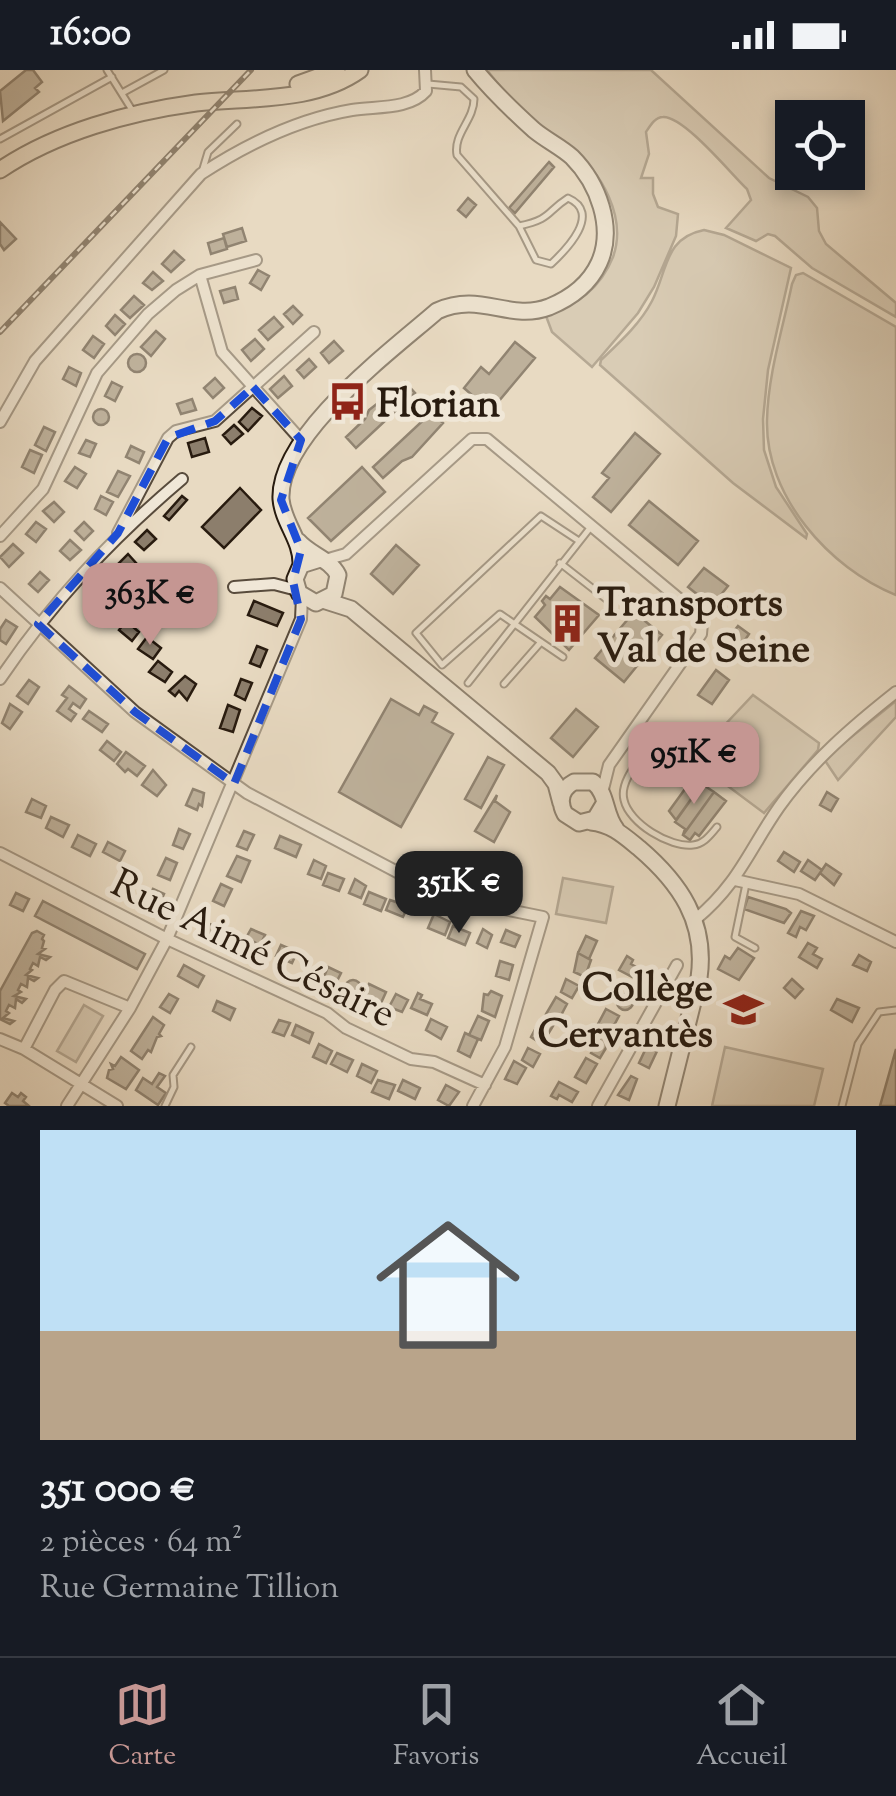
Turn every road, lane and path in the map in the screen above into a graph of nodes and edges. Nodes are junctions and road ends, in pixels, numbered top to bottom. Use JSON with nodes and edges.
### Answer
{"nodes":[{"id":1,"x":107,"y":70,"type":"edge"},
{"id":2,"x":164,"y":70,"type":"edge"},
{"id":3,"x":337,"y":70,"type":"edge"},
{"id":4,"x":360,"y":70,"type":"edge"},
{"id":5,"x":425,"y":70,"type":"edge"},
{"id":6,"x":476,"y":73,"type":"edge"},
{"id":7,"x":112,"y":77,"type":"junction"},
{"id":8,"x":428,"y":84,"type":"junction"},
{"id":9,"x":122,"y":93,"type":"junction"},
{"id":10,"x":250,"y":98,"type":"junction"},
{"id":11,"x":135,"y":115,"type":"junction"},
{"id":12,"x":237,"y":124,"type":"dead end"},
{"id":13,"x":0,"y":139,"type":"edge"},
{"id":14,"x":0,"y":170,"type":"edge"},
{"id":15,"x":202,"y":174,"type":"junction"},
{"id":16,"x":519,"y":226,"type":"junction"},
{"id":17,"x":256,"y":260,"type":"dead end"},
{"id":18,"x":200,"y":276,"type":"junction"},
{"id":19,"x":314,"y":332,"type":"dead end"},
{"id":20,"x":253,"y":387,"type":"junction"},
{"id":21,"x":0,"y":422,"type":"edge"},
{"id":22,"x":301,"y":440,"type":"junction"},
{"id":23,"x":182,"y":479,"type":"dead end"},
{"id":24,"x":592,"y":526,"type":"junction"},
{"id":25,"x":118,"y":533,"type":"junction"},
{"id":26,"x":0,"y":536,"type":"edge"},
{"id":27,"x":298,"y":541,"type":"junction"},
{"id":28,"x":578,"y":542,"type":"junction"},
{"id":29,"x":346,"y":554,"type":"junction"},
{"id":30,"x":322,"y":560,"type":"junction"},
{"id":31,"x":560,"y":563,"type":"junction"},
{"id":32,"x":338,"y":580,"type":"junction"},
{"id":33,"x":299,"y":581,"type":"junction"},
{"id":34,"x":234,"y":587,"type":"dead end"},
{"id":35,"x":0,"y":588,"type":"edge"},
{"id":36,"x":324,"y":601,"type":"junction"},
{"id":37,"x":610,"y":602,"type":"dead end"},
{"id":38,"x":351,"y":609,"type":"junction"},
{"id":39,"x":301,"y":619,"type":"junction"},
{"id":40,"x":514,"y":623,"type":"junction"},
{"id":41,"x":38,"y":624,"type":"junction"},
{"id":42,"x":541,"y":642,"type":"junction"},
{"id":43,"x":563,"y":657,"type":"dead end"},
{"id":44,"x":438,"y":671,"type":"junction"},
{"id":45,"x":0,"y":679,"type":"edge"},
{"id":46,"x":468,"y":683,"type":"dead end"},
{"id":47,"x":504,"y":684,"type":"dead end"},
{"id":48,"x":896,"y":692,"type":"edge"},
{"id":49,"x":650,"y":745,"type":"dead end"},
{"id":50,"x":609,"y":765,"type":"junction"},
{"id":51,"x":548,"y":773,"type":"junction"},
{"id":52,"x":580,"y":780,"type":"junction"},
{"id":53,"x":234,"y":784,"type":"junction"},
{"id":54,"x":603,"y":798,"type":"junction"},
{"id":55,"x":561,"y":803,"type":"junction"},
{"id":56,"x":590,"y":822,"type":"junction"},
{"id":57,"x":717,"y":826,"type":"dead end"},
{"id":58,"x":616,"y":830,"type":"junction"},
{"id":59,"x":0,"y":853,"type":"edge"},
{"id":60,"x":741,"y":881,"type":"junction"},
{"id":61,"x":696,"y":919,"type":"junction"},
{"id":62,"x":167,"y":939,"type":"junction"},
{"id":63,"x":896,"y":942,"type":"edge"},
{"id":64,"x":755,"y":948,"type":"dead end"},
{"id":65,"x":677,"y":964,"type":"dead end"},
{"id":66,"x":130,"y":1008,"type":"junction"},
{"id":67,"x":896,"y":1010,"type":"edge"},
{"id":68,"x":0,"y":1039,"type":"edge"},
{"id":69,"x":190,"y":1047,"type":"dead end"},
{"id":70,"x":24,"y":1049,"type":"junction"},
{"id":71,"x":80,"y":1084,"type":"junction"},
{"id":72,"x":485,"y":1084,"type":"junction"},
{"id":73,"x":67,"y":1106,"type":"edge"},
{"id":74,"x":116,"y":1106,"type":"edge"},
{"id":75,"x":165,"y":1106,"type":"edge"},
{"id":76,"x":473,"y":1106,"type":"edge"},
{"id":77,"x":598,"y":1106,"type":"edge"},
{"id":78,"x":667,"y":1106,"type":"edge"},
{"id":79,"x":842,"y":1106,"type":"edge"}],
"edges":[{"from":1,"to":7,"type":"lane"},
{"from":2,"to":9,"type":"lane"},
{"from":3,"to":10,"type":"main road"},
{"from":4,"to":10,"type":"main road"},
{"from":5,"to":8,"type":"street"},
{"from":6,"to":22,"type":"street"},
{"from":7,"to":9,"type":"lane"},
{"from":7,"to":13,"type":"lane"},
{"from":8,"to":15,"type":"street"},
{"from":8,"to":16,"type":"lane"},
{"from":9,"to":11,"type":"lane"},
{"from":10,"to":11,"type":"main road"},
{"from":11,"to":14,"type":"main road"},
{"from":12,"to":15,"type":"lane"},
{"from":15,"to":21,"type":"street"},
{"from":16,"to":16,"type":"lane"},
{"from":17,"to":18,"type":"street"},
{"from":18,"to":20,"type":"street"},
{"from":18,"to":26,"type":"street"},
{"from":19,"to":20,"type":"street"},
{"from":20,"to":22,"type":"street"},
{"from":20,"to":25,"type":"street"},
{"from":22,"to":27,"type":"street"},
{"from":23,"to":25,"type":"street"},
{"from":24,"to":28,"type":"lane"},
{"from":24,"to":29,"type":"street"},
{"from":24,"to":50,"type":"street"},
{"from":25,"to":41,"type":"street"},
{"from":27,"to":30,"type":"street"},
{"from":27,"to":33,"type":"street"},
{"from":28,"to":31,"type":"lane"},
{"from":28,"to":44,"type":"lane"},
{"from":29,"to":30,"type":"street"},
{"from":29,"to":32,"type":"street"},
{"from":30,"to":32,"type":"street"},
{"from":30,"to":33,"type":"street"},
{"from":31,"to":37,"type":"lane"},
{"from":31,"to":40,"type":"lane"},
{"from":32,"to":36,"type":"street"},
{"from":32,"to":38,"type":"street"},
{"from":33,"to":34,"type":"street"},
{"from":33,"to":36,"type":"street"},
{"from":33,"to":39,"type":"street"},
{"from":35,"to":41,"type":"street"},
{"from":36,"to":38,"type":"street"},
{"from":36,"to":39,"type":"street"},
{"from":38,"to":44,"type":"street"},
{"from":39,"to":53,"type":"street"},
{"from":40,"to":42,"type":"lane"},
{"from":40,"to":44,"type":"lane"},
{"from":40,"to":46,"type":"lane"},
{"from":41,"to":45,"type":"street"},
{"from":41,"to":53,"type":"street"},
{"from":42,"to":43,"type":"lane"},
{"from":42,"to":47,"type":"lane"},
{"from":44,"to":51,"type":"street"},
{"from":48,"to":60,"type":"street"},
{"from":49,"to":57,"type":"lane"},
{"from":50,"to":52,"type":"street"},
{"from":50,"to":54,"type":"street"},
{"from":51,"to":52,"type":"street"},
{"from":51,"to":55,"type":"street"},
{"from":52,"to":54,"type":"street"},
{"from":52,"to":55,"type":"street"},
{"from":53,"to":62,"type":"street"},
{"from":53,"to":72,"type":"street"},
{"from":54,"to":56,"type":"street"},
{"from":54,"to":58,"type":"street"},
{"from":55,"to":56,"type":"street"},
{"from":56,"to":58,"type":"street"},
{"from":58,"to":61,"type":"street"},
{"from":59,"to":62,"type":"street","name":"Rue Aimé Césaire"},
{"from":60,"to":61,"type":"street"},
{"from":60,"to":63,"type":"street"},
{"from":60,"to":64,"type":"lane"},
{"from":61,"to":78,"type":"street"},
{"from":62,"to":66,"type":"street"},
{"from":62,"to":72,"type":"street","name":"Rue Aimé Césaire"},
{"from":65,"to":77,"type":"street"},
{"from":66,"to":70,"type":"street"},
{"from":66,"to":71,"type":"street"},
{"from":67,"to":79,"type":"lane"},
{"from":68,"to":70,"type":"street"},
{"from":69,"to":75,"type":"lane"},
{"from":70,"to":71,"type":"street"},
{"from":71,"to":73,"type":"street"},
{"from":71,"to":74,"type":"street"},
{"from":72,"to":76,"type":"street"}]}
